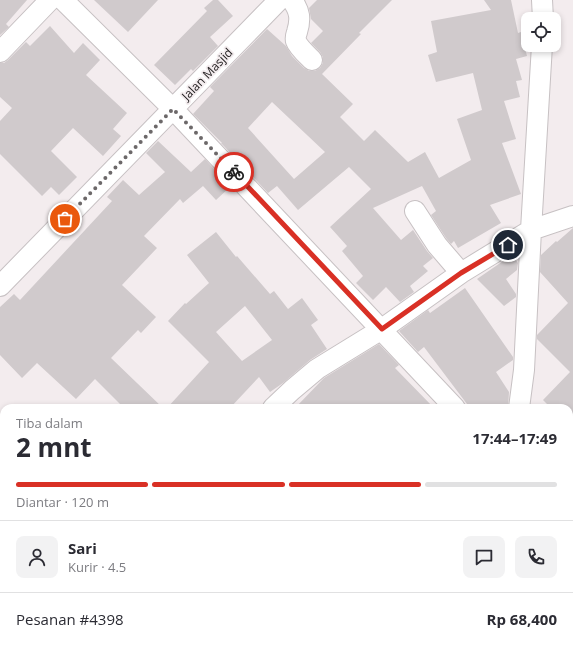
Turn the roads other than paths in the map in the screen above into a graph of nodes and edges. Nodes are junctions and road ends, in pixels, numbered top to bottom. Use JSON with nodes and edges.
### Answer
{"nodes":[{"id":1,"x":50,"y":0,"type":"edge"},
{"id":2,"x":63,"y":0,"type":"edge"},
{"id":3,"x":279,"y":0,"type":"edge"},
{"id":4,"x":292,"y":0,"type":"edge"},
{"id":5,"x":542,"y":0,"type":"edge"},
{"id":6,"x":543,"y":12,"type":"edge"},
{"id":7,"x":0,"y":52,"type":"edge"},
{"id":8,"x":542,"y":52,"type":"edge"},
{"id":9,"x":312,"y":60,"type":"dead end"},
{"id":10,"x":173,"y":109,"type":"junction"},
{"id":11,"x":415,"y":211,"type":"dead end"},
{"id":12,"x":573,"y":216,"type":"edge"},
{"id":13,"x":531,"y":230,"type":"junction"},
{"id":14,"x":461,"y":273,"type":"junction"},
{"id":15,"x":0,"y":286,"type":"edge"},
{"id":16,"x":382,"y":329,"type":"junction"},
{"id":17,"x":277,"y":404,"type":"edge"},
{"id":18,"x":451,"y":404,"type":"edge"},
{"id":19,"x":520,"y":404,"type":"edge"}],
"edges":[{"from":1,"to":7,"type":"street"},
{"from":2,"to":10,"type":"street"},
{"from":3,"to":10,"type":"street","name":"Jalan Masjid"},
{"from":4,"to":9,"type":"street"},
{"from":5,"to":6,"type":"street"},
{"from":8,"to":13,"type":"street"},
{"from":10,"to":15,"type":"street","name":"Jalan Masjid"},
{"from":10,"to":16,"type":"street"},
{"from":11,"to":14,"type":"street"},
{"from":12,"to":13,"type":"street"},
{"from":13,"to":14,"type":"street"},
{"from":13,"to":19,"type":"street"},
{"from":14,"to":16,"type":"street"},
{"from":16,"to":17,"type":"street"},
{"from":16,"to":18,"type":"street"}]}
